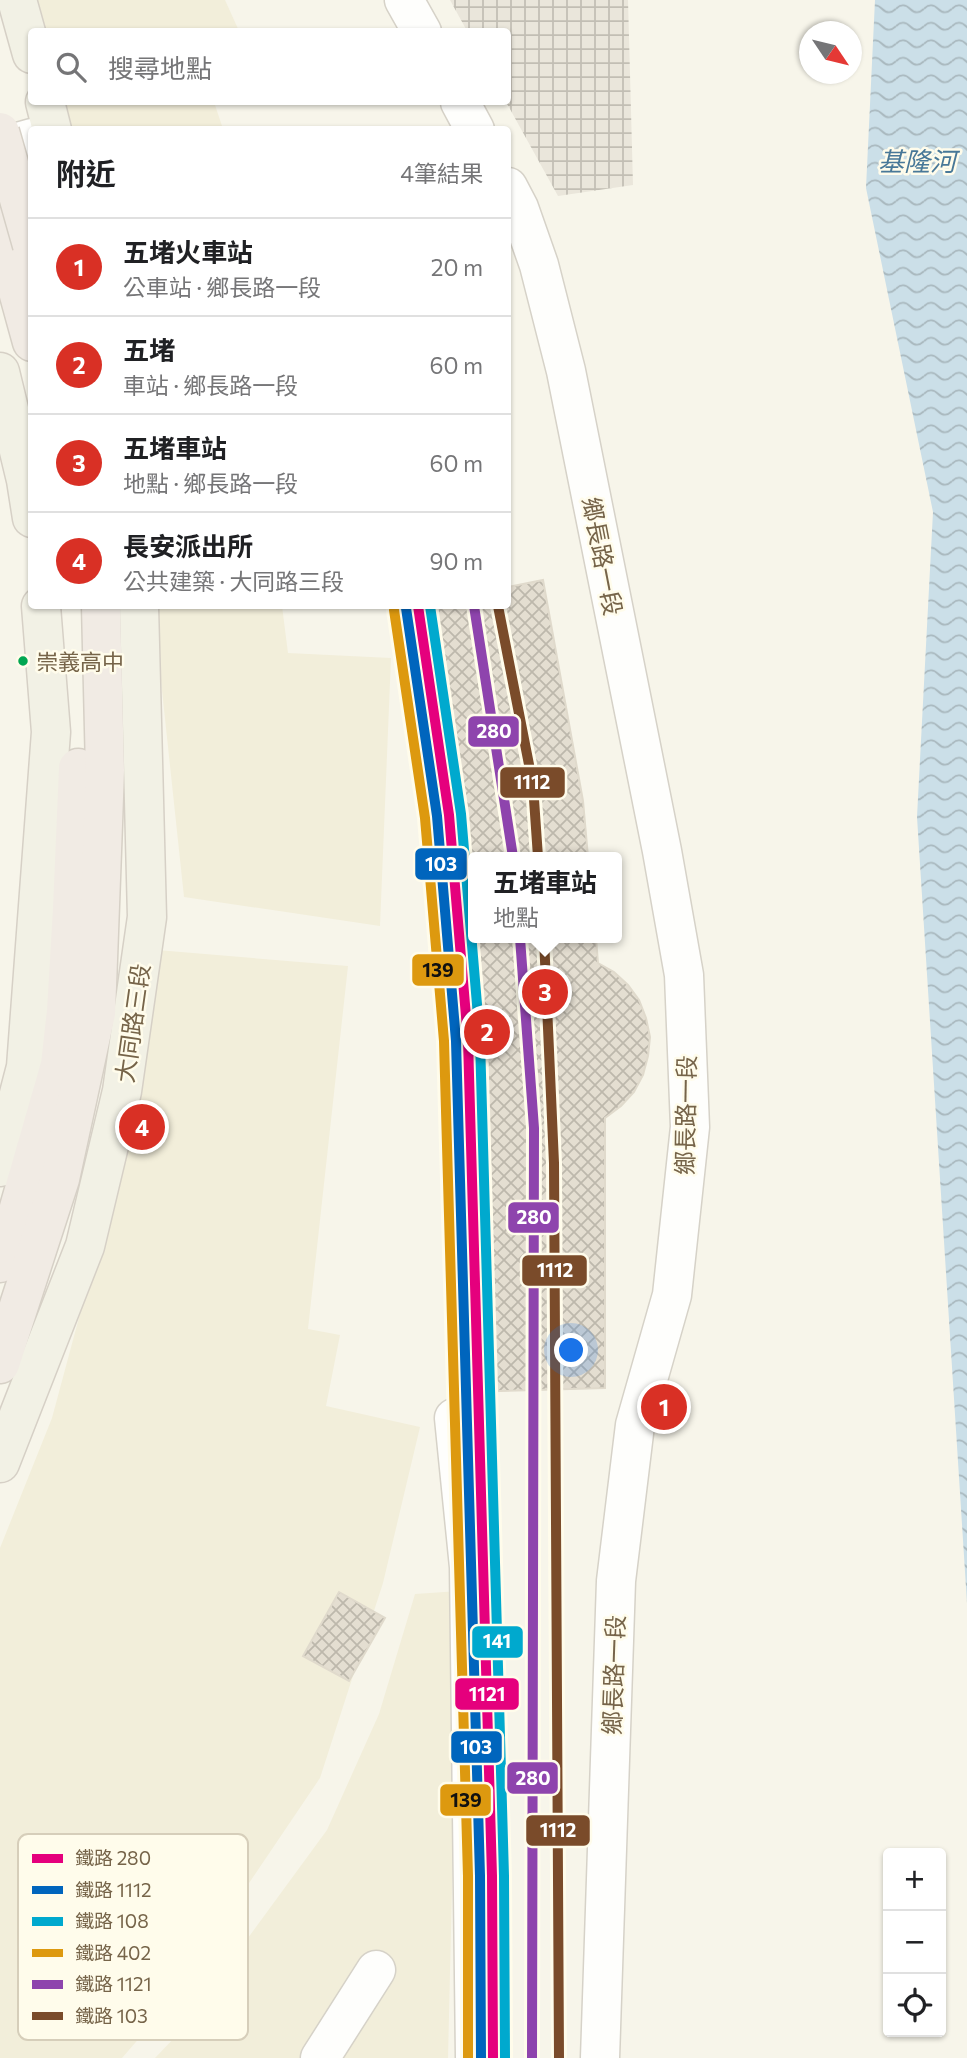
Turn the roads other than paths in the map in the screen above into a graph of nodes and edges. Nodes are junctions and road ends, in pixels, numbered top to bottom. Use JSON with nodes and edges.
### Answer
{"nodes":[{"id":1,"x":17,"y":0,"type":"edge"},
{"id":2,"x":404,"y":0,"type":"edge"},
{"id":3,"x":420,"y":28,"type":"edge"},
{"id":4,"x":28,"y":40,"type":"edge"},
{"id":5,"x":46,"y":105,"type":"edge"},
{"id":6,"x":462,"y":105,"type":"edge"},
{"id":7,"x":51,"y":126,"type":"edge"},
{"id":8,"x":473,"y":126,"type":"edge"},
{"id":9,"x":0,"y":132,"type":"edge"},
{"id":10,"x":28,"y":139,"type":"edge"},
{"id":11,"x":0,"y":148,"type":"edge"},
{"id":12,"x":511,"y":193,"type":"edge"},
{"id":13,"x":0,"y":226,"type":"edge"},
{"id":14,"x":28,"y":231,"type":"edge"},
{"id":15,"x":28,"y":328,"type":"edge"},
{"id":16,"x":0,"y":372,"type":"edge"},
{"id":17,"x":28,"y":493,"type":"edge"},
{"id":18,"x":41,"y":609,"type":"edge"},
{"id":19,"x":78,"y":609,"type":"edge"},
{"id":20,"x":101,"y":609,"type":"edge"},
{"id":21,"x":139,"y":609,"type":"edge"},
{"id":22,"x":0,"y":1167,"type":"edge"},
{"id":23,"x":0,"y":1263,"type":"edge"},
{"id":24,"x":4,"y":1356,"type":"edge"},
{"id":25,"x":454,"y":1418,"type":"dead end"},
{"id":26,"x":0,"y":1463,"type":"edge"},
{"id":27,"x":376,"y":1970,"type":"dead end"},
{"id":28,"x":320,"y":2058,"type":"edge"},
{"id":29,"x":475,"y":2058,"type":"edge"},
{"id":30,"x":600,"y":2058,"type":"edge"}],
"edges":[{"from":1,"to":4,"type":"main road"},
{"from":2,"to":3,"type":"street"},
{"from":5,"to":7,"type":"main road"},
{"from":6,"to":8,"type":"street"},
{"from":9,"to":14,"type":"highway","bridge":true},
{"from":10,"to":11,"type":"street"},
{"from":12,"to":30,"type":"street","name":"鄉長路一段"},
{"from":13,"to":15,"type":"highway"},
{"from":16,"to":17,"type":"main road"},
{"from":18,"to":22,"type":"main road"},
{"from":19,"to":23,"type":"highway"},
{"from":20,"to":24,"type":"highway"},
{"from":21,"to":26,"type":"main road","name":"大同路三段"},
{"from":25,"to":29,"type":"street"},
{"from":27,"to":28,"type":"street"}]}
